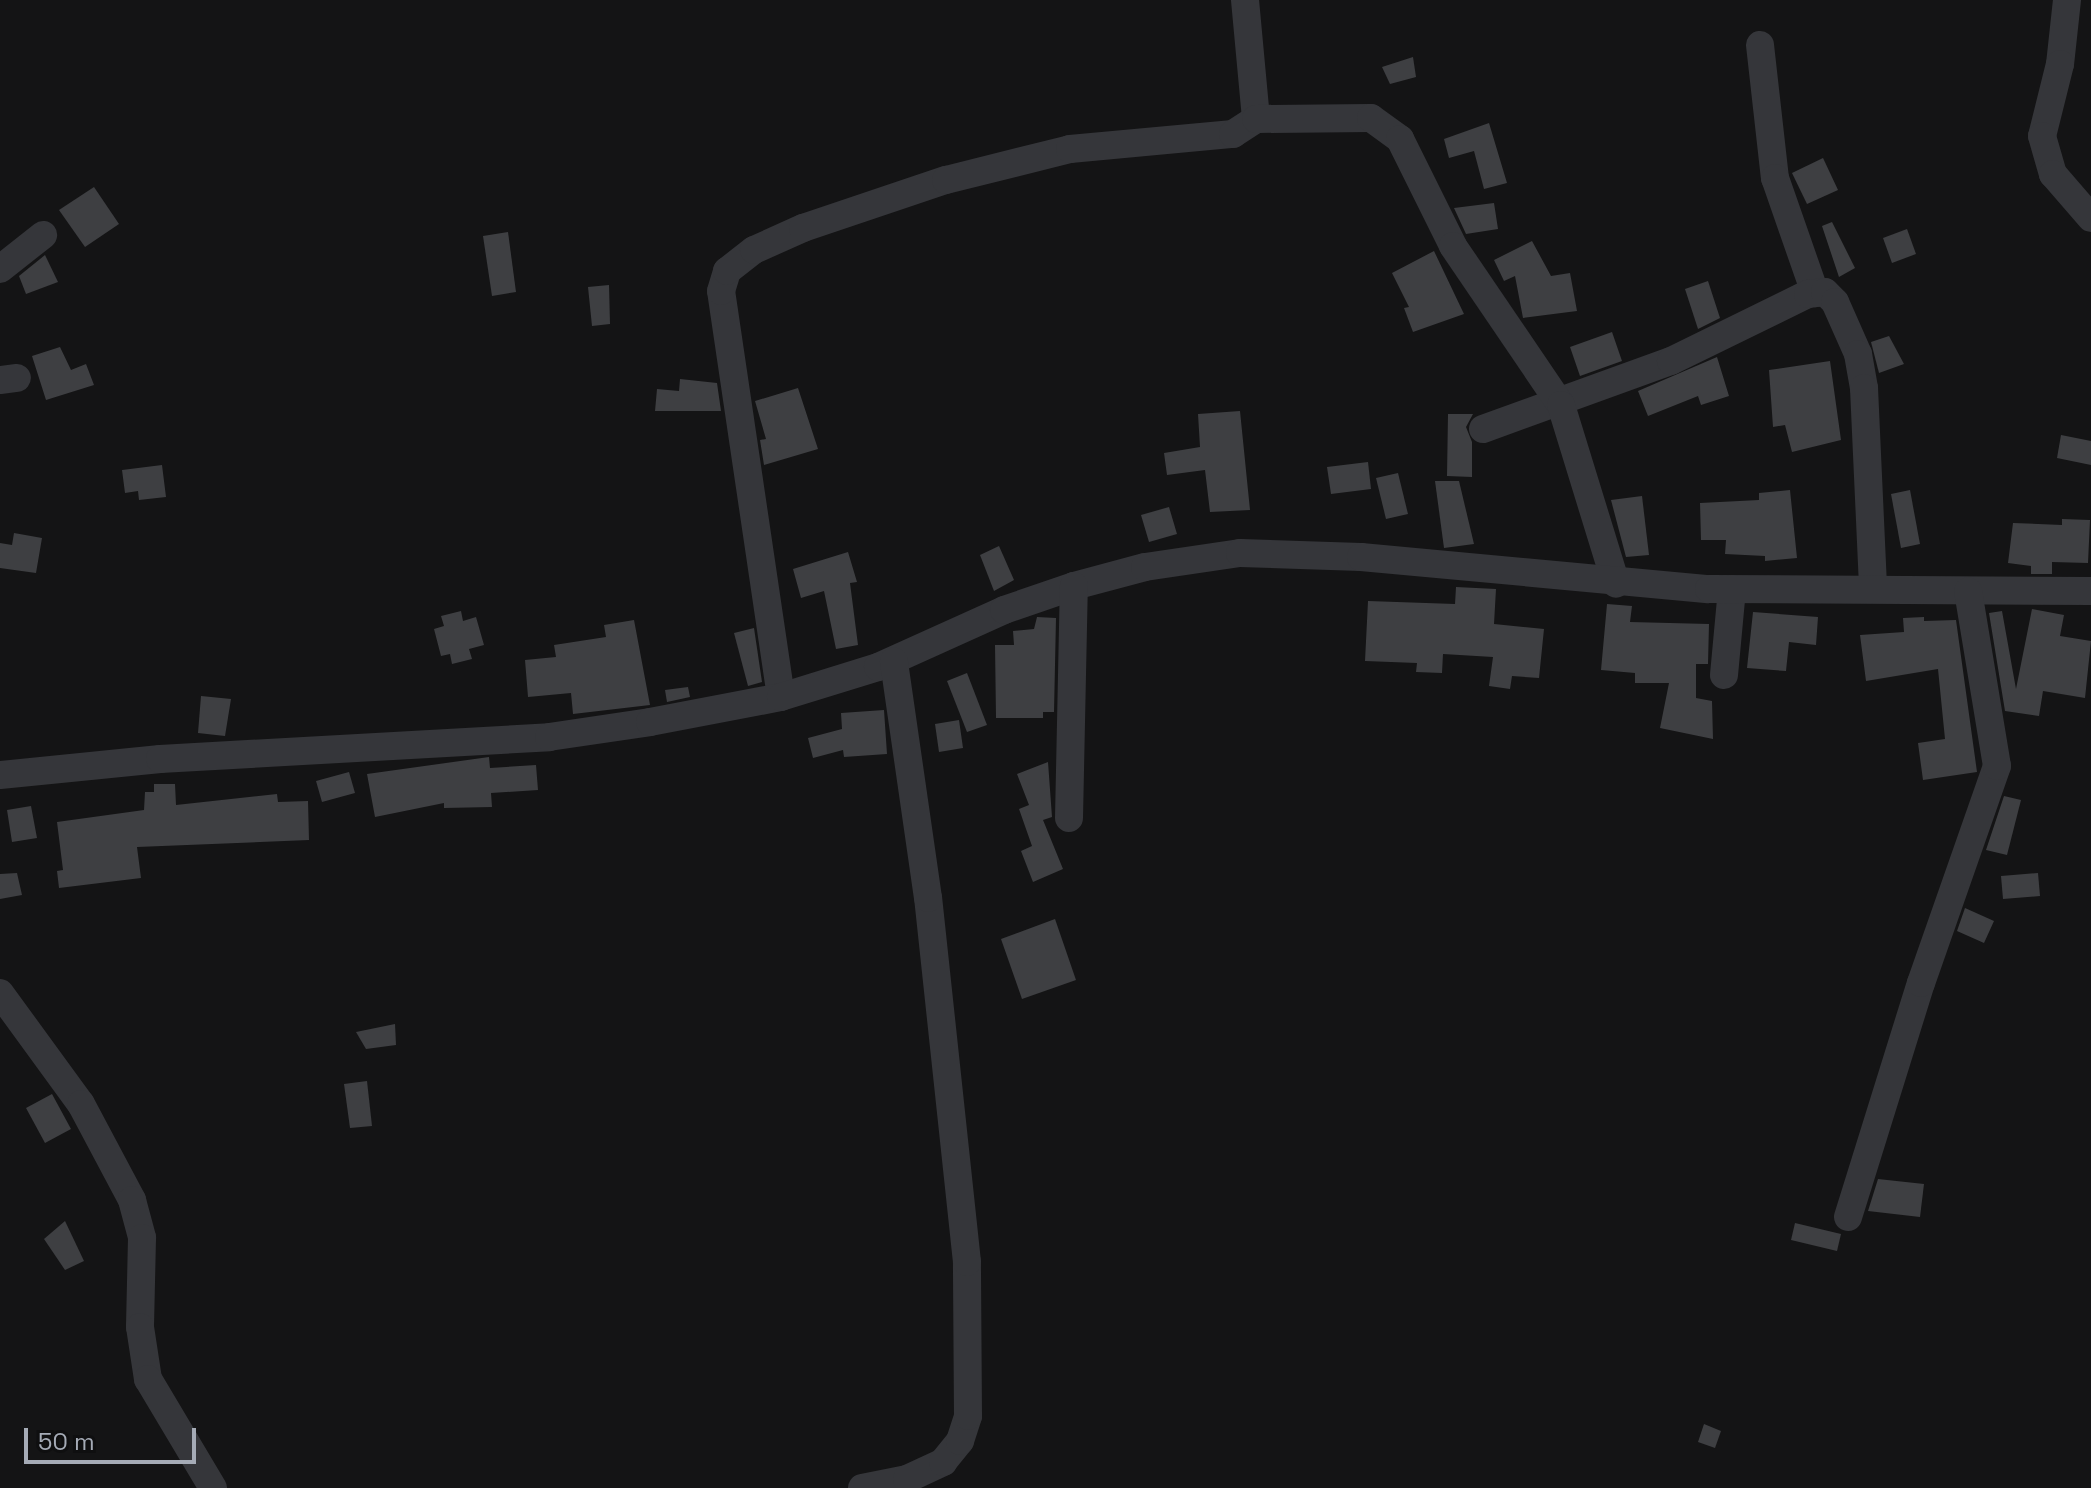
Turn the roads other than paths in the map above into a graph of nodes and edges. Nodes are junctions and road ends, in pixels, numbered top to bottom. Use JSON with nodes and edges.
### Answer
{"nodes":[{"id":1,"x":1245,"y":0,"type":"edge"},
{"id":2,"x":2067,"y":0,"type":"edge"},
{"id":3,"x":1760,"y":45,"type":"dead end"},
{"id":4,"x":1256,"y":119,"type":"junction"},
{"id":5,"x":2091,"y":218,"type":"edge"},
{"id":6,"x":43,"y":235,"type":"dead end"},
{"id":7,"x":0,"y":269,"type":"edge"},
{"id":8,"x":1815,"y":293,"type":"junction"},
{"id":9,"x":1561,"y":405,"type":"junction"},
{"id":10,"x":1483,"y":429,"type":"dead end"},
{"id":11,"x":1616,"y":584,"type":"junction"},
{"id":12,"x":1074,"y":586,"type":"junction"},
{"id":13,"x":1732,"y":589,"type":"junction"},
{"id":14,"x":1873,"y":589,"type":"junction"},
{"id":15,"x":1968,"y":591,"type":"junction"},
{"id":16,"x":2091,"y":591,"type":"edge"},
{"id":17,"x":894,"y":661,"type":"junction"},
{"id":18,"x":1724,"y":675,"type":"dead end"},
{"id":19,"x":781,"y":697,"type":"junction"},
{"id":20,"x":0,"y":775,"type":"edge"},
{"id":21,"x":1069,"y":818,"type":"dead end"},
{"id":22,"x":0,"y":993,"type":"edge"},
{"id":23,"x":1848,"y":1217,"type":"dead end"},
{"id":24,"x":213,"y":1488,"type":"edge"},
{"id":25,"x":862,"y":1488,"type":"edge"}],
"edges":[{"from":1,"to":4,"type":"street"},
{"from":2,"to":5,"type":"street"},
{"from":3,"to":8,"type":"street"},
{"from":4,"to":9,"type":"street"},
{"from":4,"to":19,"type":"street"},
{"from":6,"to":7,"type":"street"},
{"from":8,"to":9,"type":"street"},
{"from":8,"to":14,"type":"street"},
{"from":9,"to":10,"type":"street"},
{"from":9,"to":11,"type":"street"},
{"from":11,"to":12,"type":"street"},
{"from":11,"to":13,"type":"street"},
{"from":12,"to":17,"type":"street"},
{"from":12,"to":21,"type":"street"},
{"from":13,"to":14,"type":"street"},
{"from":13,"to":18,"type":"street"},
{"from":14,"to":15,"type":"street"},
{"from":15,"to":16,"type":"street"},
{"from":15,"to":23,"type":"street"},
{"from":17,"to":19,"type":"street"},
{"from":17,"to":25,"type":"street"},
{"from":19,"to":20,"type":"street"},
{"from":22,"to":24,"type":"street"}]}
